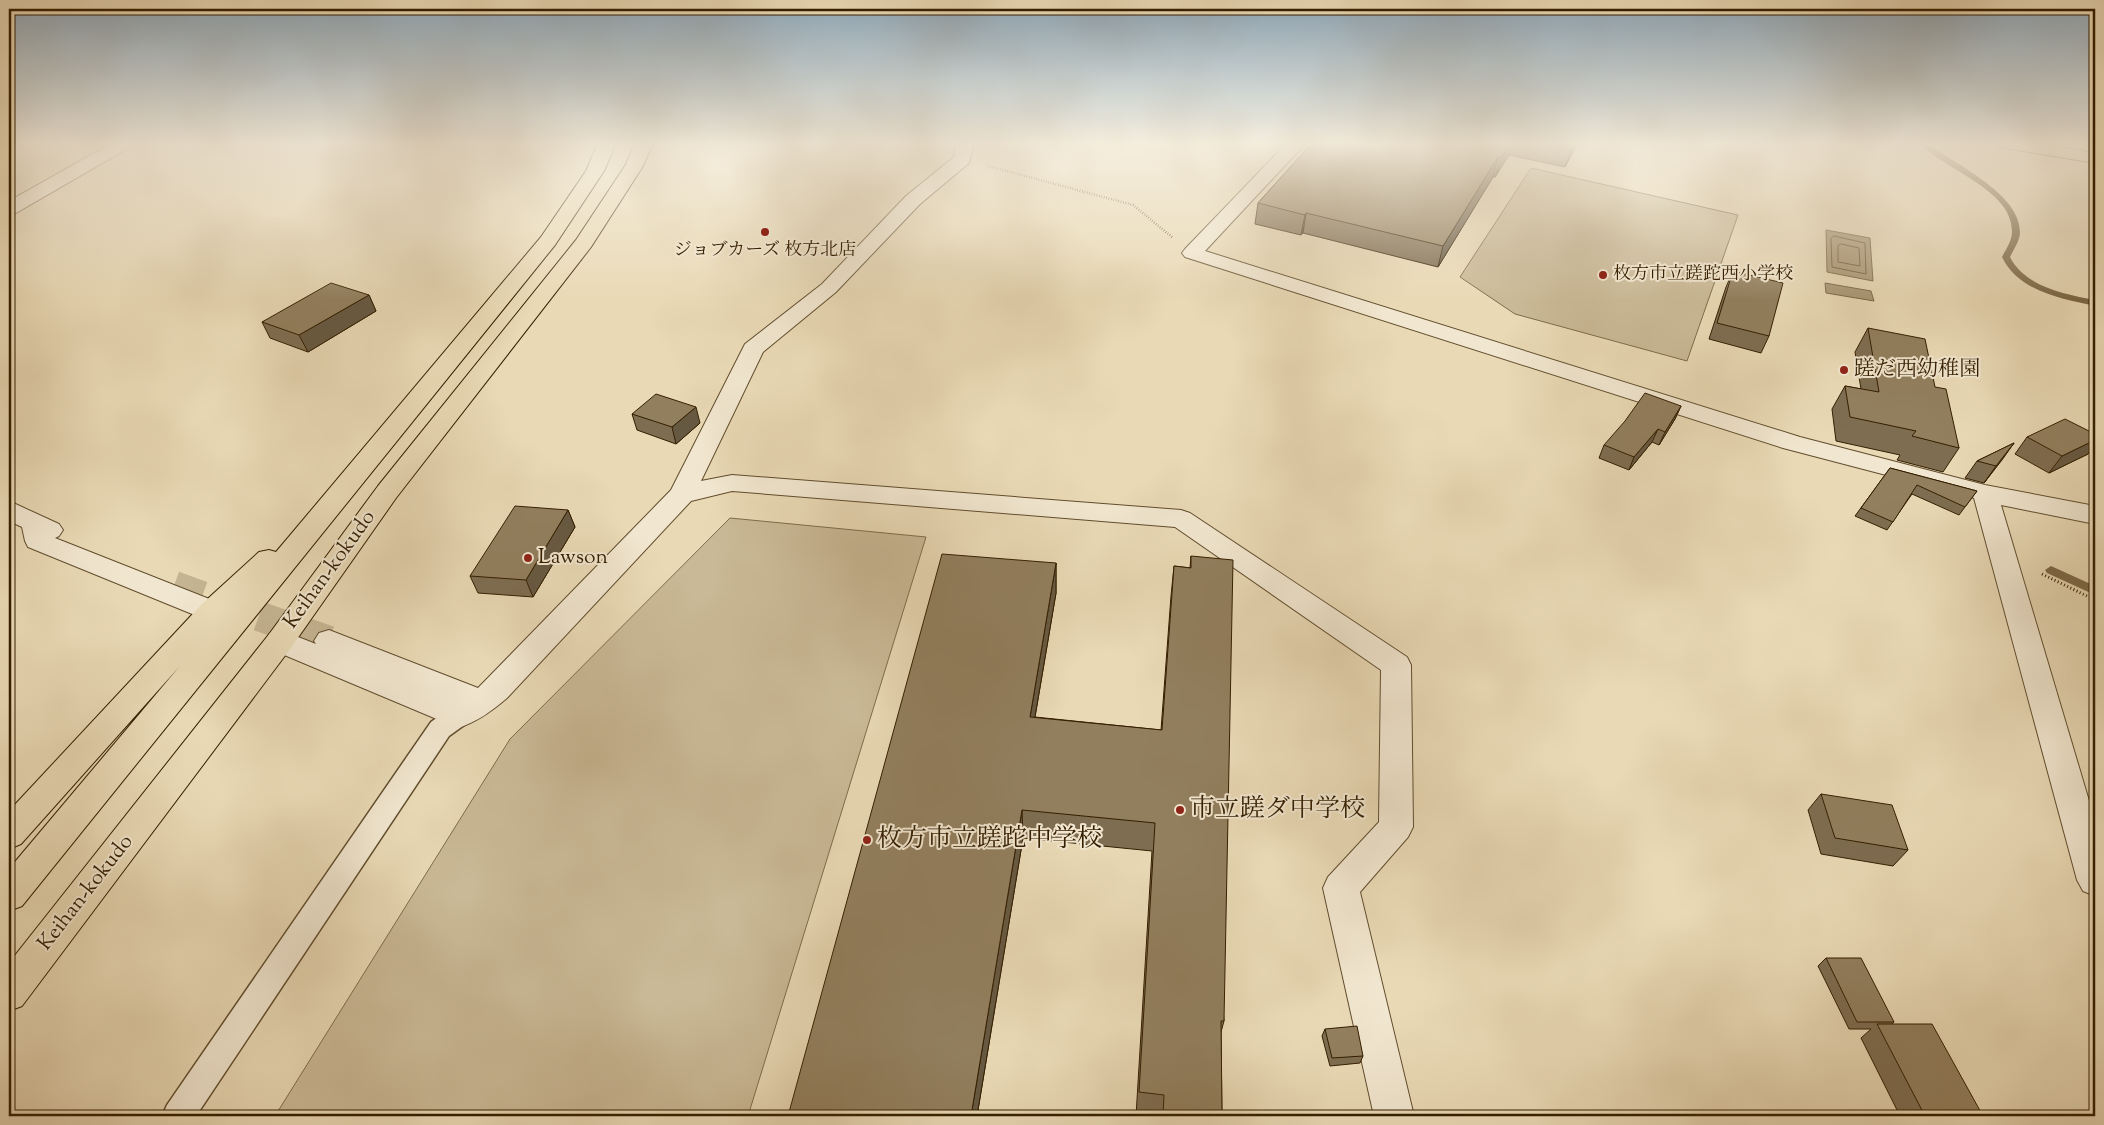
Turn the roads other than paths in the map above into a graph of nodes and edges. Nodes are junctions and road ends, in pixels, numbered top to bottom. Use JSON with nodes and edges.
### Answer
{"nodes":[{"id":1,"x":33,"y":196,"type":"edge"},
{"id":2,"x":579,"y":196,"type":"edge"},
{"id":3,"x":615,"y":196,"type":"edge"},
{"id":4,"x":918,"y":196,"type":"edge"},
{"id":5,"x":1247,"y":196,"type":"edge"},
{"id":6,"x":9,"y":209,"type":"edge"},
{"id":7,"x":343,"y":492,"type":"junction"},
{"id":8,"x":1985,"y":493,"type":"junction"},
{"id":9,"x":682,"y":494,"type":"junction"},
{"id":10,"x":9,"y":510,"type":"edge"},
{"id":11,"x":2095,"y":515,"type":"edge"},
{"id":12,"x":35,"y":523,"type":"junction"},
{"id":13,"x":174,"y":586,"type":"tunnel mouth"},
{"id":14,"x":212,"y":611,"type":"junction"},
{"id":15,"x":280,"y":641,"type":"junction"},
{"id":16,"x":329,"y":641,"type":"tunnel mouth"},
{"id":17,"x":470,"y":709,"type":"junction"},
{"id":18,"x":9,"y":834,"type":"edge"},
{"id":19,"x":2095,"y":880,"type":"edge"},
{"id":20,"x":9,"y":895,"type":"edge"},
{"id":21,"x":9,"y":993,"type":"edge"},
{"id":22,"x":178,"y":1116,"type":"edge"},
{"id":23,"x":1394,"y":1116,"type":"edge"}],
"edges":[{"from":1,"to":6,"type":"street"},
{"from":2,"to":7,"type":"main road","name":"Keihan-kokudo"},
{"from":3,"to":15,"type":"main road","name":"Keihan-kokudo"},
{"from":4,"to":9,"type":"street"},
{"from":5,"to":8,"type":"street"},
{"from":7,"to":14,"type":"main road"},
{"from":7,"to":20,"type":"main road","name":"Keihan-kokudo"},
{"from":8,"to":11,"type":"street"},
{"from":8,"to":19,"type":"street"},
{"from":9,"to":17,"type":"street"},
{"from":9,"to":23,"type":"street"},
{"from":10,"to":12,"type":"street"},
{"from":12,"to":13,"type":"street"},
{"from":12,"to":14,"type":"street"},
{"from":14,"to":18,"type":"main road"},
{"from":15,"to":17,"type":"street"},
{"from":15,"to":21,"type":"main road","name":"Keihan-kokudo"},
{"from":16,"to":17,"type":"street"},
{"from":17,"to":22,"type":"lane"}]}
